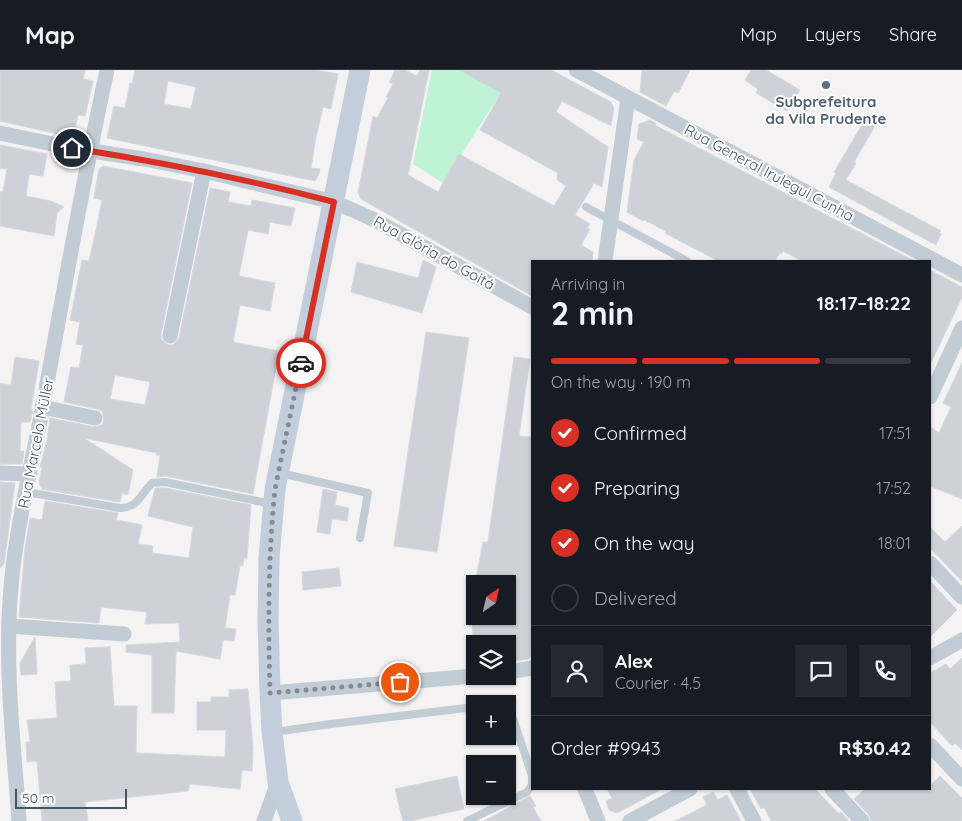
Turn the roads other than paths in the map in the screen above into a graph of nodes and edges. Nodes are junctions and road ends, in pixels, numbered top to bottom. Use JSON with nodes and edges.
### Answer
{"nodes":[{"id":1,"x":107,"y":70,"type":"edge"},
{"id":2,"x":360,"y":70,"type":"edge"},
{"id":3,"x":576,"y":70,"type":"edge"},
{"id":4,"x":628,"y":98,"type":"junction"},
{"id":5,"x":0,"y":133,"type":"edge"},
{"id":6,"x":89,"y":151,"type":"junction"},
{"id":7,"x":204,"y":171,"type":"junction"},
{"id":8,"x":334,"y":202,"type":"junction"},
{"id":9,"x":586,"y":207,"type":"dead end"},
{"id":10,"x":610,"y":220,"type":"junction"},
{"id":11,"x":605,"y":260,"type":"edge"},
{"id":12,"x":685,"y":260,"type":"edge"},
{"id":13,"x":962,"y":275,"type":"edge"},
{"id":14,"x":531,"y":306,"type":"edge"},
{"id":15,"x":962,"y":328,"type":"edge"},
{"id":16,"x":170,"y":336,"type":"dead end"},
{"id":17,"x":931,"y":395,"type":"edge"},
{"id":18,"x":42,"y":407,"type":"junction"},
{"id":19,"x":95,"y":418,"type":"dead end"},
{"id":20,"x":0,"y":472,"type":"edge"},
{"id":21,"x":279,"y":472,"type":"junction"},
{"id":22,"x":30,"y":474,"type":"junction"},
{"id":23,"x":26,"y":492,"type":"junction"},
{"id":24,"x":274,"y":504,"type":"junction"},
{"id":25,"x":360,"y":538,"type":"dead end"},
{"id":26,"x":931,"y":564,"type":"edge"},
{"id":27,"x":6,"y":579,"type":"edge"},
{"id":28,"x":962,"y":597,"type":"edge"},
{"id":29,"x":8,"y":626,"type":"junction"},
{"id":30,"x":124,"y":634,"type":"dead end"},
{"id":31,"x":962,"y":640,"type":"edge"},
{"id":32,"x":931,"y":657,"type":"edge"},
{"id":33,"x":531,"y":668,"type":"edge"},
{"id":34,"x":516,"y":671,"type":"edge"},
{"id":35,"x":466,"y":677,"type":"edge"},
{"id":36,"x":270,"y":693,"type":"junction"},
{"id":37,"x":466,"y":708,"type":"edge"},
{"id":38,"x":516,"y":727,"type":"edge"},
{"id":39,"x":272,"y":732,"type":"junction"},
{"id":40,"x":931,"y":746,"type":"edge"},
{"id":41,"x":531,"y":773,"type":"edge"},
{"id":42,"x":962,"y":779,"type":"edge"},
{"id":43,"x":278,"y":782,"type":"junction"},
{"id":44,"x":531,"y":786,"type":"edge"},
{"id":45,"x":585,"y":790,"type":"edge"},
{"id":46,"x":688,"y":790,"type":"edge"},
{"id":47,"x":738,"y":790,"type":"edge"},
{"id":48,"x":833,"y":790,"type":"edge"},
{"id":49,"x":19,"y":821,"type":"edge"},
{"id":50,"x":264,"y":821,"type":"edge"},
{"id":51,"x":292,"y":821,"type":"edge"},
{"id":52,"x":467,"y":821,"type":"edge"},
{"id":53,"x":598,"y":821,"type":"edge"},
{"id":54,"x":630,"y":821,"type":"edge"},
{"id":55,"x":754,"y":821,"type":"edge"},
{"id":56,"x":862,"y":821,"type":"edge"}],
"edges":[{"from":1,"to":6,"type":"street","name":"Rua Marcelo Müller"},
{"from":2,"to":8,"type":"main road"},
{"from":3,"to":4,"type":"street","name":"Rua General Irulegui Cunha"},
{"from":4,"to":10,"type":"street"},
{"from":4,"to":13,"type":"street","name":"Rua General Irulegui Cunha"},
{"from":5,"to":6,"type":"street","name":"Rua Glória do Goitá"},
{"from":6,"to":7,"type":"street","name":"Rua Glória do Goitá"},
{"from":6,"to":18,"type":"street","name":"Rua Marcelo Müller"},
{"from":7,"to":8,"type":"street","name":"Rua Glória do Goitá"},
{"from":7,"to":16,"type":"street"},
{"from":8,"to":14,"type":"street","name":"Rua Glória do Goitá"},
{"from":8,"to":21,"type":"main road"},
{"from":9,"to":10,"type":"lane"},
{"from":10,"to":11,"type":"street"},
{"from":10,"to":12,"type":"lane"},
{"from":15,"to":17,"type":"street"},
{"from":18,"to":19,"type":"street"},
{"from":18,"to":22,"type":"street","name":"Rua Marcelo Müller"},
{"from":20,"to":22,"type":"street"},
{"from":21,"to":24,"type":"main road"},
{"from":21,"to":25,"type":"lane"},
{"from":22,"to":23,"type":"street","name":"Rua Marcelo Müller"},
{"from":23,"to":24,"type":"lane"},
{"from":23,"to":27,"type":"street","name":"Rua Marcelo Müller"},
{"from":24,"to":36,"type":"main road"},
{"from":26,"to":28,"type":"street"},
{"from":27,"to":29,"type":"street","name":"Rua Marcelo Müller"},
{"from":29,"to":30,"type":"street"},
{"from":29,"to":49,"type":"street","name":"Rua Marcelo Müller"},
{"from":31,"to":32,"type":"street"},
{"from":33,"to":34,"type":"street"},
{"from":35,"to":36,"type":"street"},
{"from":36,"to":39,"type":"main road"},
{"from":37,"to":39,"type":"lane"},
{"from":38,"to":41,"type":"lane"},
{"from":39,"to":43,"type":"main road"},
{"from":40,"to":42,"type":"street"},
{"from":43,"to":50,"type":"street"},
{"from":43,"to":51,"type":"main road"},
{"from":44,"to":52,"type":"lane"},
{"from":45,"to":53,"type":"street"},
{"from":46,"to":54,"type":"street"},
{"from":47,"to":55,"type":"street"},
{"from":48,"to":56,"type":"street"}]}
